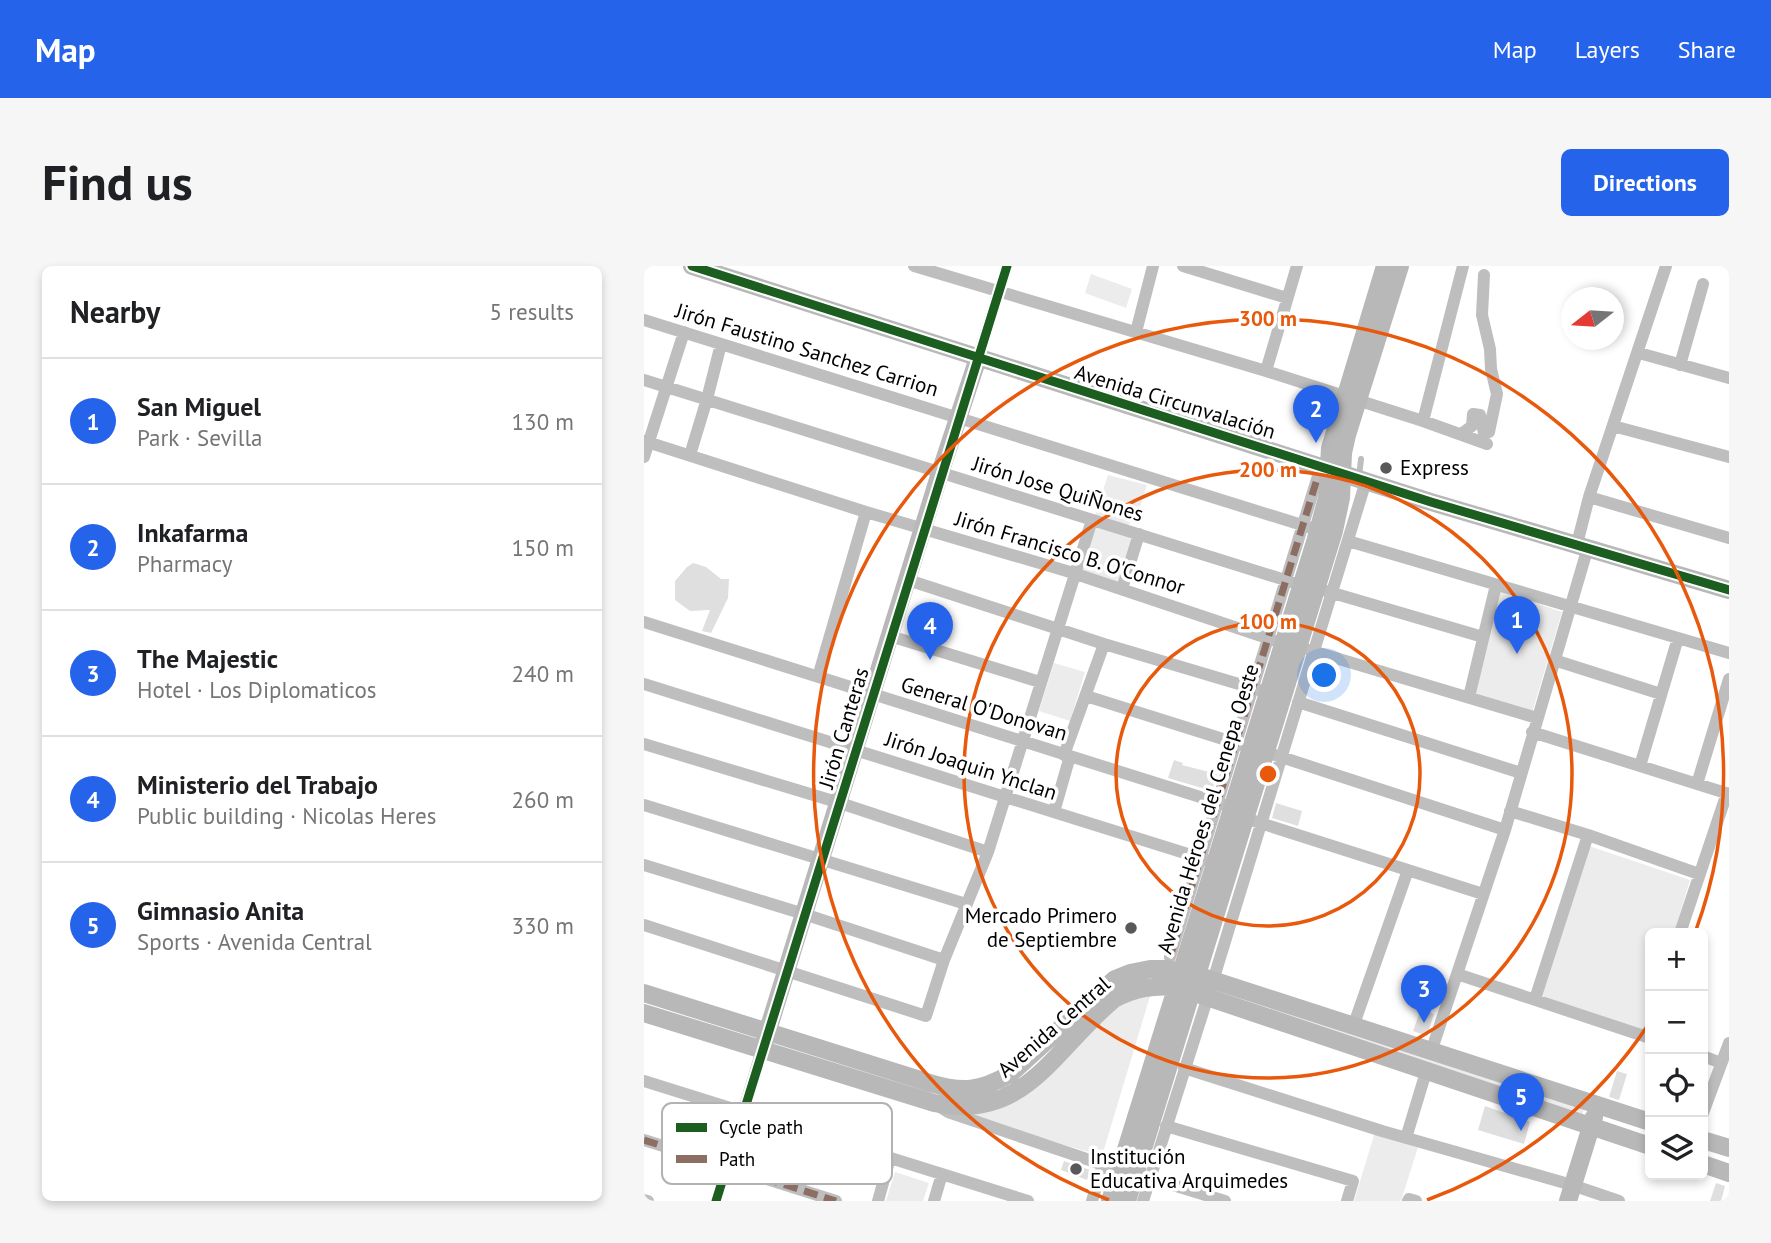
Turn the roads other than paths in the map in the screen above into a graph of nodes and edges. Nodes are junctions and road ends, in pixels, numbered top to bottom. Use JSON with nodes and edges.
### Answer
{"nodes":[{"id":1,"x":692,"y":266,"type":"edge"},
{"id":2,"x":914,"y":266,"type":"edge"},
{"id":3,"x":1007,"y":266,"type":"edge"},
{"id":4,"x":1153,"y":266,"type":"edge"},
{"id":5,"x":1183,"y":266,"type":"edge"},
{"id":6,"x":1297,"y":266,"type":"edge"},
{"id":7,"x":1385,"y":266,"type":"edge"},
{"id":8,"x":1399,"y":266,"type":"edge"},
{"id":9,"x":1463,"y":266,"type":"edge"},
{"id":10,"x":1666,"y":266,"type":"edge"},
{"id":11,"x":1484,"y":275,"type":"dead end"},
{"id":12,"x":1703,"y":284,"type":"dead end"},
{"id":13,"x":999,"y":290,"type":"junction"},
{"id":14,"x":1287,"y":298,"type":"junction"},
{"id":15,"x":644,"y":320,"type":"edge"},
{"id":16,"x":684,"y":332,"type":"junction"},
{"id":17,"x":1136,"y":332,"type":"junction"},
{"id":18,"x":721,"y":344,"type":"junction"},
{"id":19,"x":1639,"y":353,"type":"junction"},
{"id":20,"x":978,"y":358,"type":"junction"},
{"id":21,"x":1680,"y":365,"type":"junction"},
{"id":22,"x":1266,"y":371,"type":"junction"},
{"id":23,"x":1729,"y":378,"type":"edge"},
{"id":24,"x":644,"y":380,"type":"edge"},
{"id":25,"x":667,"y":387,"type":"junction"},
{"id":26,"x":707,"y":399,"type":"junction"},
{"id":27,"x":1351,"y":399,"type":"junction"},
{"id":28,"x":958,"y":417,"type":"junction"},
{"id":29,"x":1423,"y":421,"type":"junction"},
{"id":30,"x":1613,"y":426,"type":"junction"},
{"id":31,"x":1461,"y":434,"type":"junction"},
{"id":32,"x":646,"y":442,"type":"edge"},
{"id":33,"x":1487,"y":444,"type":"dead end"},
{"id":34,"x":690,"y":455,"type":"junction"},
{"id":35,"x":644,"y":457,"type":"edge"},
{"id":36,"x":1729,"y":457,"type":"edge"},
{"id":37,"x":1361,"y":459,"type":"dead end"},
{"id":38,"x":940,"y":473,"type":"junction"},
{"id":39,"x":1344,"y":474,"type":"junction"},
{"id":40,"x":1590,"y":497,"type":"junction"},
{"id":41,"x":866,"y":512,"type":"junction"},
{"id":42,"x":1092,"y":520,"type":"junction"},
{"id":43,"x":1311,"y":528,"type":"junction"},
{"id":44,"x":923,"y":529,"type":"junction"},
{"id":45,"x":1139,"y":534,"type":"junction"},
{"id":46,"x":1729,"y":538,"type":"edge"},
{"id":47,"x":1348,"y":541,"type":"junction"},
{"id":48,"x":1582,"y":546,"type":"junction"},
{"id":49,"x":1076,"y":574,"type":"junction"},
{"id":50,"x":908,"y":580,"type":"junction"},
{"id":51,"x":1496,"y":585,"type":"junction"},
{"id":52,"x":1309,"y":587,"type":"junction"},
{"id":53,"x":1122,"y":589,"type":"junction"},
{"id":54,"x":1729,"y":590,"type":"edge"},
{"id":55,"x":1571,"y":606,"type":"junction"},
{"id":56,"x":644,"y":622,"type":"edge"},
{"id":57,"x":1057,"y":628,"type":"junction"},
{"id":58,"x":890,"y":636,"type":"junction"},
{"id":59,"x":1483,"y":636,"type":"junction"},
{"id":60,"x":1678,"y":638,"type":"junction"},
{"id":61,"x":1104,"y":644,"type":"junction"},
{"id":62,"x":1291,"y":645,"type":"junction"},
{"id":63,"x":1729,"y":653,"type":"edge"},
{"id":64,"x":1554,"y":660,"type":"junction"},
{"id":65,"x":818,"y":677,"type":"junction"},
{"id":66,"x":1729,"y":679,"type":"edge"},
{"id":67,"x":1040,"y":682,"type":"junction"},
{"id":68,"x":644,"y":684,"type":"edge"},
{"id":69,"x":1260,"y":690,"type":"junction"},
{"id":70,"x":873,"y":694,"type":"junction"},
{"id":71,"x":1661,"y":694,"type":"junction"},
{"id":72,"x":1086,"y":696,"type":"junction"},
{"id":73,"x":1469,"y":697,"type":"junction"},
{"id":74,"x":1298,"y":702,"type":"junction"},
{"id":75,"x":1536,"y":719,"type":"junction"},
{"id":76,"x":1532,"y":733,"type":"junction"},
{"id":77,"x":1022,"y":741,"type":"junction"},
{"id":78,"x":644,"y":744,"type":"edge"},
{"id":79,"x":856,"y":749,"type":"junction"},
{"id":80,"x":1258,"y":750,"type":"junction"},
{"id":81,"x":1067,"y":756,"type":"junction"},
{"id":82,"x":1640,"y":766,"type":"junction"},
{"id":83,"x":1521,"y":773,"type":"junction"},
{"id":84,"x":1697,"y":784,"type":"junction"},
{"id":85,"x":1728,"y":794,"type":"edge"},
{"id":86,"x":1006,"y":797,"type":"junction"},
{"id":87,"x":840,"y":803,"type":"junction"},
{"id":88,"x":644,"y":805,"type":"edge"},
{"id":89,"x":1510,"y":811,"type":"junction"},
{"id":90,"x":1054,"y":812,"type":"junction"},
{"id":91,"x":1239,"y":813,"type":"junction"},
{"id":92,"x":1504,"y":830,"type":"junction"},
{"id":93,"x":1588,"y":835,"type":"junction"},
{"id":94,"x":988,"y":852,"type":"junction"},
{"id":95,"x":822,"y":859,"type":"junction"},
{"id":96,"x":644,"y":865,"type":"edge"},
{"id":97,"x":1223,"y":865,"type":"junction"},
{"id":98,"x":1408,"y":870,"type":"junction"},
{"id":99,"x":1699,"y":874,"type":"junction"},
{"id":100,"x":1483,"y":894,"type":"junction"},
{"id":101,"x":966,"y":904,"type":"junction"},
{"id":102,"x":804,"y":914,"type":"junction"},
{"id":103,"x":644,"y":925,"type":"edge"},
{"id":104,"x":1682,"y":928,"type":"edge"},
{"id":105,"x":944,"y":960,"type":"junction"},
{"id":106,"x":787,"y":970,"type":"junction"},
{"id":107,"x":1457,"y":974,"type":"junction"},
{"id":108,"x":1191,"y":980,"type":"junction"},
{"id":109,"x":644,"y":993,"type":"edge"},
{"id":110,"x":1535,"y":999,"type":"junction"},
{"id":111,"x":644,"y":1013,"type":"edge"},
{"id":112,"x":1354,"y":1024,"type":"junction"},
{"id":113,"x":768,"y":1032,"type":"junction"},
{"id":114,"x":1645,"y":1033,"type":"edge"},
{"id":115,"x":1729,"y":1043,"type":"edge"},
{"id":116,"x":1432,"y":1049,"type":"junction"},
{"id":117,"x":762,"y":1050,"type":"junction"},
{"id":118,"x":1708,"y":1058,"type":"edge"},
{"id":119,"x":1721,"y":1063,"type":"junction"},
{"id":120,"x":1184,"y":1068,"type":"junction"},
{"id":121,"x":1426,"y":1072,"type":"junction"},
{"id":122,"x":644,"y":1081,"type":"edge"},
{"id":123,"x":1708,"y":1099,"type":"edge"},
{"id":124,"x":714,"y":1103,"type":"edge"},
{"id":125,"x":746,"y":1103,"type":"edge"},
{"id":126,"x":933,"y":1103,"type":"junction"},
{"id":127,"x":1598,"y":1104,"type":"junction"},
{"id":128,"x":1645,"y":1120,"type":"edge"},
{"id":129,"x":1166,"y":1126,"type":"junction"},
{"id":130,"x":1591,"y":1126,"type":"junction"},
{"id":131,"x":1406,"y":1138,"type":"junction"},
{"id":132,"x":644,"y":1140,"type":"edge"},
{"id":133,"x":1708,"y":1142,"type":"edge"},
{"id":134,"x":1645,"y":1144,"type":"edge"},
{"id":135,"x":662,"y":1146,"type":"edge"},
{"id":136,"x":1729,"y":1148,"type":"edge"},
{"id":137,"x":892,"y":1159,"type":"edge"},
{"id":138,"x":1708,"y":1166,"type":"edge"},
{"id":139,"x":1111,"y":1167,"type":"junction"},
{"id":140,"x":1729,"y":1173,"type":"edge"},
{"id":141,"x":942,"y":1174,"type":"junction"},
{"id":142,"x":1150,"y":1178,"type":"junction"},
{"id":143,"x":722,"y":1184,"type":"edge"},
{"id":144,"x":782,"y":1184,"type":"edge"},
{"id":145,"x":883,"y":1184,"type":"edge"},
{"id":146,"x":1570,"y":1193,"type":"edge"},
{"id":147,"x":716,"y":1201,"type":"edge"},
{"id":148,"x":836,"y":1201,"type":"edge"},
{"id":149,"x":878,"y":1201,"type":"edge"},
{"id":150,"x":934,"y":1201,"type":"edge"},
{"id":151,"x":1028,"y":1201,"type":"edge"},
{"id":152,"x":1092,"y":1201,"type":"edge"},
{"id":153,"x":1110,"y":1201,"type":"edge"},
{"id":154,"x":1127,"y":1201,"type":"edge"},
{"id":155,"x":1143,"y":1201,"type":"edge"},
{"id":156,"x":1225,"y":1201,"type":"edge"},
{"id":157,"x":1347,"y":1201,"type":"edge"},
{"id":158,"x":1619,"y":1201,"type":"edge"}],
"edges":[{"from":1,"to":20,"type":"main road","name":"Avenida Circunvalación"},
{"from":2,"to":13,"type":"street"},
{"from":3,"to":13,"type":"street","name":"Jirón Canteras"},
{"from":4,"to":17,"type":"street"},
{"from":5,"to":14,"type":"street"},
{"from":6,"to":14,"type":"street"},
{"from":7,"to":27,"type":"main road","name":"Avenida Héroes del Cenepa Oeste"},
{"from":8,"to":27,"type":"main road","name":"Avenida Héroes del Cenepa Oeste"},
{"from":9,"to":29,"type":"street"},
{"from":10,"to":19,"type":"street"},
{"from":11,"to":31,"type":"street"},
{"from":12,"to":21,"type":"street"},
{"from":13,"to":17,"type":"street"},
{"from":13,"to":20,"type":"street","name":"Jirón Canteras"},
{"from":14,"to":22,"type":"street"},
{"from":15,"to":16,"type":"street","name":"Jirón Faustino Sanchez Carrion"},
{"from":16,"to":18,"type":"street","name":"Jirón Faustino Sanchez Carrion"},
{"from":16,"to":25,"type":"street"},
{"from":17,"to":22,"type":"street"},
{"from":18,"to":26,"type":"street"},
{"from":18,"to":28,"type":"street","name":"Jirón Faustino Sanchez Carrion"},
{"from":19,"to":21,"type":"street"},
{"from":19,"to":30,"type":"street"},
{"from":20,"to":28,"type":"main road","name":"Jirón Canteras"},
{"from":20,"to":39,"type":"main road","name":"Avenida Circunvalación"},
{"from":21,"to":23,"type":"street"},
{"from":22,"to":27,"type":"street"},
{"from":24,"to":25,"type":"street","name":"Jirón Jose QuiÑones"},
{"from":25,"to":26,"type":"street","name":"Jirón Jose QuiÑones"},
{"from":25,"to":32,"type":"street"},
{"from":26,"to":34,"type":"street"},
{"from":26,"to":38,"type":"street","name":"Jirón Jose QuiÑones"},
{"from":27,"to":29,"type":"street"},
{"from":27,"to":39,"type":"main road","name":"Avenida Héroes del Cenepa Oeste"},
{"from":27,"to":39,"type":"main road","name":"Avenida Héroes del Cenepa Oeste"},
{"from":28,"to":38,"type":"main road","name":"Jirón Canteras"},
{"from":28,"to":43,"type":"street","name":"Jirón Faustino Sanchez Carrion"},
{"from":29,"to":31,"type":"street"},
{"from":30,"to":36,"type":"street"},
{"from":30,"to":40,"type":"street"},
{"from":31,"to":33,"type":"street"},
{"from":32,"to":34,"type":"street","name":"Jirón Francisco B. O'Connor"},
{"from":32,"to":35,"type":"street"},
{"from":34,"to":41,"type":"street","name":"Jirón Francisco B. O'Connor"},
{"from":37,"to":39,"type":"lane"},
{"from":38,"to":42,"type":"street","name":"Jirón Jose QuiÑones"},
{"from":38,"to":44,"type":"main road","name":"Jirón Canteras"},
{"from":39,"to":43,"type":"main road","name":"Avenida Héroes del Cenepa Oeste"},
{"from":39,"to":47,"type":"street"},
{"from":39,"to":48,"type":"main road","name":"Avenida Circunvalación"},
{"from":39,"to":52,"type":"main road","name":"Avenida Héroes del Cenepa Oeste"},
{"from":40,"to":46,"type":"street"},
{"from":40,"to":48,"type":"street"},
{"from":41,"to":44,"type":"street","name":"Jirón Francisco B. O'Connor"},
{"from":41,"to":65,"type":"street"},
{"from":42,"to":45,"type":"street","name":"Jirón Jose QuiÑones"},
{"from":42,"to":49,"type":"street"},
{"from":43,"to":52,"type":"main road","name":"Avenida Héroes del Cenepa Oeste"},
{"from":44,"to":49,"type":"street","name":"Jirón Francisco B. O'Connor"},
{"from":44,"to":50,"type":"main road","name":"Jirón Canteras"},
{"from":45,"to":52,"type":"street","name":"Jirón Jose QuiÑones"},
{"from":45,"to":53,"type":"street"},
{"from":47,"to":51,"type":"street"},
{"from":47,"to":52,"type":"street"},
{"from":48,"to":54,"type":"main road","name":"Avenida Circunvalación"},
{"from":48,"to":55,"type":"street"},
{"from":49,"to":53,"type":"street","name":"Jirón Francisco B. O'Connor"},
{"from":49,"to":57,"type":"street"},
{"from":50,"to":57,"type":"street"},
{"from":50,"to":58,"type":"main road","name":"Jirón Canteras"},
{"from":51,"to":55,"type":"street"},
{"from":51,"to":59,"type":"street"},
{"from":52,"to":59,"type":"street","name":"Jirón Jose QuiÑones"},
{"from":52,"to":62,"type":"main road","name":"Avenida Héroes del Cenepa Oeste"},
{"from":52,"to":62,"type":"street"},
{"from":53,"to":62,"type":"street","name":"Jirón Francisco B. O'Connor"},
{"from":55,"to":60,"type":"street"},
{"from":55,"to":64,"type":"street"},
{"from":56,"to":65,"type":"street","name":"General O'Donovan"},
{"from":57,"to":61,"type":"street"},
{"from":57,"to":67,"type":"street"},
{"from":58,"to":67,"type":"street"},
{"from":58,"to":70,"type":"main road","name":"Jirón Canteras"},
{"from":59,"to":73,"type":"street"},
{"from":60,"to":63,"type":"street"},
{"from":60,"to":71,"type":"street"},
{"from":61,"to":69,"type":"street"},
{"from":61,"to":72,"type":"street"},
{"from":62,"to":69,"type":"main road","name":"Avenida Héroes del Cenepa Oeste"},
{"from":62,"to":73,"type":"street","name":"Jirón Francisco B. O'Connor"},
{"from":62,"to":74,"type":"street"},
{"from":62,"to":80,"type":"main road","name":"Avenida Héroes del Cenepa Oeste"},
{"from":64,"to":71,"type":"street"},
{"from":64,"to":75,"type":"street"},
{"from":65,"to":70,"type":"street","name":"General O'Donovan"},
{"from":66,"to":84,"type":"street"},
{"from":67,"to":77,"type":"street"},
{"from":68,"to":79,"type":"street","name":"Jirón Joaquin Ynclan"},
{"from":69,"to":80,"type":"main road","name":"Avenida Héroes del Cenepa Oeste"},
{"from":70,"to":77,"type":"street","name":"General O'Donovan"},
{"from":70,"to":79,"type":"main road","name":"Jirón Canteras"},
{"from":71,"to":82,"type":"street"},
{"from":72,"to":80,"type":"street"},
{"from":72,"to":81,"type":"street"},
{"from":73,"to":75,"type":"street","name":"Jirón Francisco B. O'Connor"},
{"from":74,"to":80,"type":"street"},
{"from":74,"to":83,"type":"street"},
{"from":75,"to":76,"type":"street"},
{"from":76,"to":82,"type":"street"},
{"from":76,"to":83,"type":"street"},
{"from":77,"to":81,"type":"street","name":"General O'Donovan"},
{"from":77,"to":86,"type":"street"},
{"from":78,"to":87,"type":"street"},
{"from":79,"to":86,"type":"street","name":"Jirón Joaquin Ynclan"},
{"from":79,"to":87,"type":"main road","name":"Jirón Canteras"},
{"from":80,"to":91,"type":"main road","name":"Avenida Héroes del Cenepa Oeste"},
{"from":80,"to":91,"type":"street"},
{"from":80,"to":92,"type":"street"},
{"from":81,"to":90,"type":"street"},
{"from":81,"to":91,"type":"street","name":"General O'Donovan"},
{"from":82,"to":84,"type":"street"},
{"from":83,"to":89,"type":"street"},
{"from":84,"to":85,"type":"street"},
{"from":85,"to":99,"type":"street"},
{"from":86,"to":90,"type":"street","name":"Jirón Joaquin Ynclan"},
{"from":86,"to":94,"type":"street"},
{"from":87,"to":94,"type":"street"},
{"from":87,"to":95,"type":"main road","name":"Jirón Canteras"},
{"from":88,"to":95,"type":"street"},
{"from":89,"to":92,"type":"street"},
{"from":89,"to":93,"type":"street"},
{"from":90,"to":97,"type":"street","name":"Jirón Joaquin Ynclan"},
{"from":91,"to":97,"type":"main road","name":"Avenida Héroes del Cenepa Oeste"},
{"from":91,"to":97,"type":"street"},
{"from":91,"to":98,"type":"street","name":"General O'Donovan"},
{"from":92,"to":100,"type":"street"},
{"from":93,"to":99,"type":"street"},
{"from":93,"to":110,"type":"street"},
{"from":94,"to":101,"type":"street"},
{"from":95,"to":101,"type":"street"},
{"from":95,"to":102,"type":"main road","name":"Jirón Canteras"},
{"from":96,"to":102,"type":"street"},
{"from":97,"to":108,"type":"main road","name":"Avenida Héroes del Cenepa Oeste"},
{"from":97,"to":108,"type":"street"},
{"from":98,"to":100,"type":"street","name":"General O'Donovan"},
{"from":98,"to":112,"type":"street"},
{"from":99,"to":104,"type":"street"},
{"from":100,"to":107,"type":"street"},
{"from":101,"to":105,"type":"street"},
{"from":102,"to":105,"type":"street"},
{"from":102,"to":106,"type":"main road","name":"Jirón Canteras"},
{"from":103,"to":106,"type":"street"},
{"from":105,"to":106,"type":"street"},
{"from":106,"to":113,"type":"main road","name":"Jirón Canteras"},
{"from":107,"to":110,"type":"street"},
{"from":107,"to":116,"type":"street"},
{"from":108,"to":112,"type":"main road","name":"Avenida Central"},
{"from":108,"to":113,"type":"main road","name":"Avenida Central"},
{"from":108,"to":120,"type":"street"},
{"from":108,"to":121,"type":"main road","name":"Avenida Central"},
{"from":108,"to":126,"type":"main road","name":"Avenida Central"},
{"from":108,"to":139,"type":"main road","name":"Avenida Héroes del Cenepa Oeste"},
{"from":108,"to":154,"type":"main road","name":"Avenida Héroes del Cenepa Oeste"},
{"from":109,"to":113,"type":"main road","name":"Avenida Central"},
{"from":110,"to":114,"type":"street"},
{"from":111,"to":117,"type":"main road","name":"Avenida Central"},
{"from":112,"to":116,"type":"main road","name":"Avenida Central"},
{"from":113,"to":117,"type":"main road","name":"Jirón Canteras"},
{"from":115,"to":119,"type":"street"},
{"from":116,"to":127,"type":"main road","name":"Avenida Central"},
{"from":117,"to":125,"type":"street","name":"Jirón Canteras"},
{"from":117,"to":126,"type":"main road","name":"Avenida Central"},
{"from":118,"to":119,"type":"street"},
{"from":119,"to":123,"type":"street"},
{"from":120,"to":129,"type":"street"},
{"from":120,"to":131,"type":"street"},
{"from":121,"to":130,"type":"main road","name":"Avenida Central"},
{"from":121,"to":131,"type":"street"},
{"from":122,"to":124,"type":"street"},
{"from":126,"to":139,"type":"street"},
{"from":127,"to":128,"type":"main road","name":"Avenida Central"},
{"from":127,"to":130,"type":"main road"},
{"from":129,"to":142,"type":"street"},
{"from":129,"to":157,"type":"street"},
{"from":130,"to":134,"type":"main road","name":"Avenida Central"},
{"from":130,"to":146,"type":"main road"},
{"from":131,"to":146,"type":"street"},
{"from":132,"to":135,"type":"street"},
{"from":133,"to":136,"type":"main road"},
{"from":137,"to":141,"type":"street"},
{"from":138,"to":140,"type":"main road"},
{"from":139,"to":152,"type":"street"},
{"from":139,"to":153,"type":"main road","name":"Avenida Héroes del Cenepa Oeste"},
{"from":141,"to":150,"type":"street"},
{"from":141,"to":151,"type":"street"},
{"from":142,"to":155,"type":"street"},
{"from":142,"to":156,"type":"street"},
{"from":143,"to":147,"type":"street","name":"Jirón Canteras"},
{"from":144,"to":148,"type":"street"},
{"from":145,"to":149,"type":"street"},
{"from":146,"to":158,"type":"street"}]}
